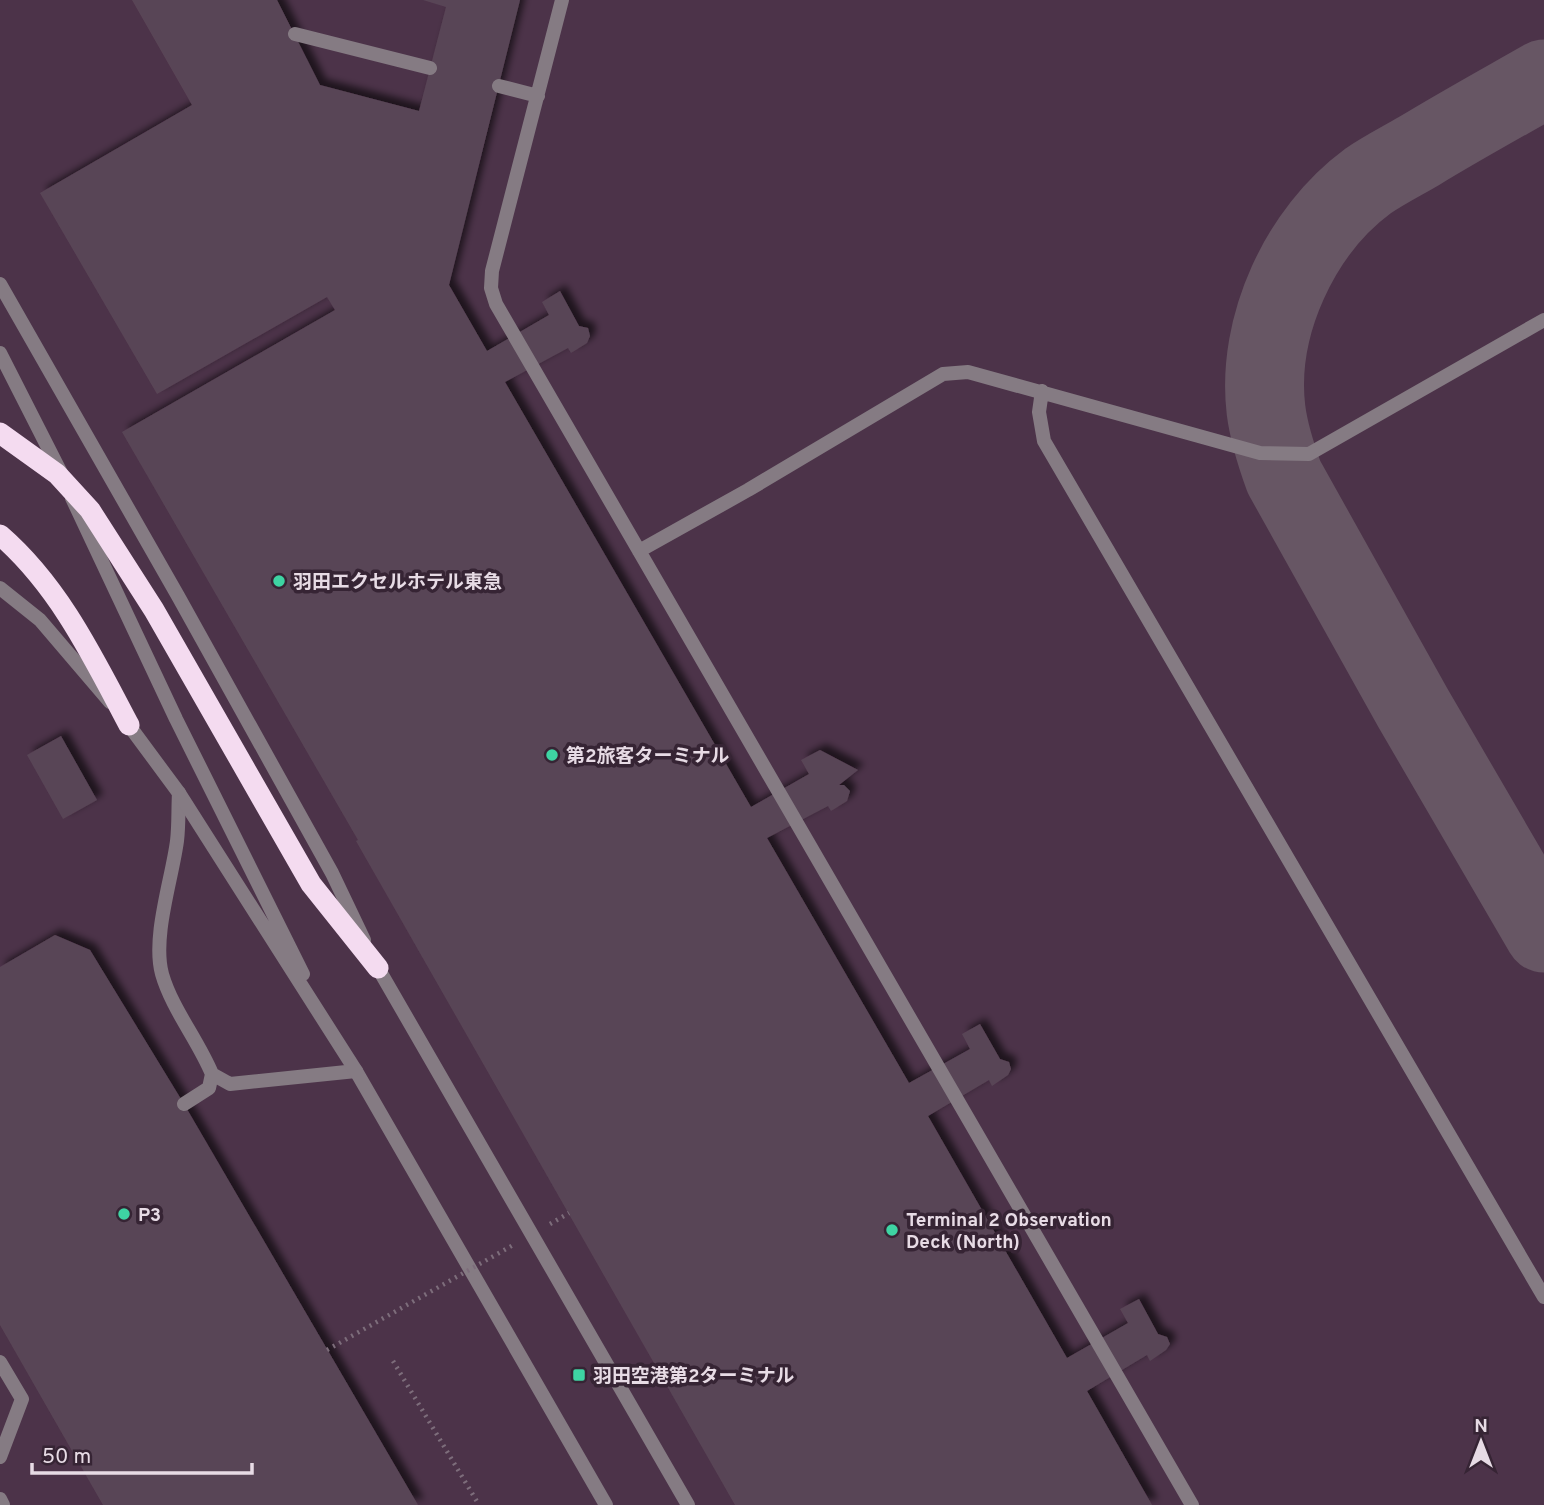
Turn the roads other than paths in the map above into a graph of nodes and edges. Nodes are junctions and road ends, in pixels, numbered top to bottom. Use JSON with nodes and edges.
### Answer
{"nodes":[{"id":1,"x":562,"y":0,"type":"edge"},
{"id":2,"x":295,"y":34,"type":"dead end"},
{"id":3,"x":430,"y":68,"type":"dead end"},
{"id":4,"x":499,"y":86,"type":"dead end"},
{"id":5,"x":538,"y":96,"type":"junction"},
{"id":6,"x":0,"y":284,"type":"edge"},
{"id":7,"x":1544,"y":320,"type":"edge"},
{"id":8,"x":0,"y":353,"type":"edge"},
{"id":9,"x":1042,"y":391,"type":"junction"},
{"id":10,"x":0,"y":433,"type":"edge"},
{"id":11,"x":0,"y":535,"type":"edge"},
{"id":12,"x":639,"y":551,"type":"junction"},
{"id":13,"x":0,"y":587,"type":"edge"},
{"id":14,"x":129,"y":725,"type":"junction"},
{"id":15,"x":179,"y":793,"type":"junction"},
{"id":16,"x":378,"y":968,"type":"junction"},
{"id":17,"x":338,"y":1046,"type":"junction"},
{"id":18,"x":356,"y":1071,"type":"junction"},
{"id":19,"x":212,"y":1074,"type":"junction"},
{"id":20,"x":184,"y":1104,"type":"dead end"},
{"id":21,"x":1544,"y":1297,"type":"edge"},
{"id":22,"x":0,"y":1362,"type":"edge"},
{"id":23,"x":0,"y":1457,"type":"edge"},
{"id":24,"x":0,"y":1499,"type":"edge"},
{"id":25,"x":3,"y":1505,"type":"edge"},
{"id":26,"x":606,"y":1505,"type":"edge"},
{"id":27,"x":688,"y":1505,"type":"edge"},
{"id":28,"x":1192,"y":1505,"type":"edge"}],
"edges":[{"from":1,"to":5,"type":"street"},
{"from":2,"to":3,"type":"street"},
{"from":4,"to":5,"type":"street"},
{"from":5,"to":12,"type":"street"},
{"from":6,"to":16,"type":"street","bridge":true},
{"from":7,"to":9,"type":"street"},
{"from":8,"to":17,"type":"street"},
{"from":9,"to":12,"type":"street"},
{"from":9,"to":21,"type":"street"},
{"from":10,"to":16,"type":"highway","bridge":true},
{"from":11,"to":14,"type":"highway"},
{"from":12,"to":28,"type":"street"},
{"from":13,"to":14,"type":"street"},
{"from":14,"to":15,"type":"street"},
{"from":15,"to":17,"type":"street"},
{"from":15,"to":19,"type":"street"},
{"from":16,"to":27,"type":"street","bridge":true},
{"from":17,"to":18,"type":"street"},
{"from":18,"to":19,"type":"street"},
{"from":18,"to":26,"type":"street"},
{"from":19,"to":20,"type":"street"},
{"from":22,"to":23,"type":"street"},
{"from":24,"to":25,"type":"street"}]}
